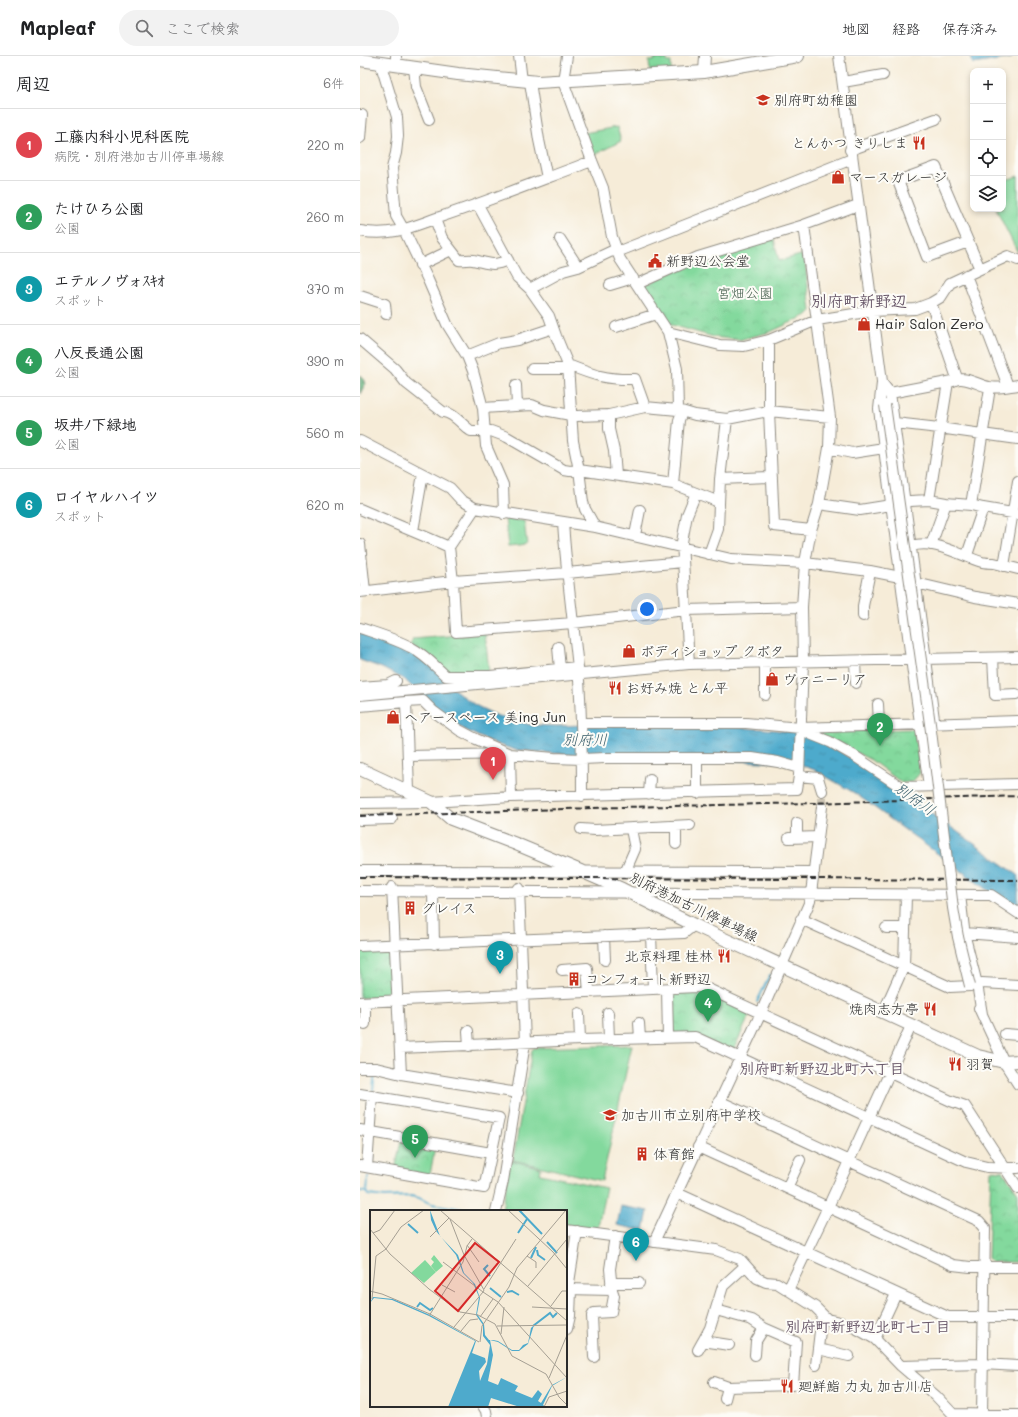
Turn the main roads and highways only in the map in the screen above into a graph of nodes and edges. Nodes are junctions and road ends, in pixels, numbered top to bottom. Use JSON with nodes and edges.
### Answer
{"nodes":[{"id":1,"x":798,"y":56,"type":"edge"},
{"id":2,"x":360,"y":60,"type":"edge"},
{"id":3,"x":396,"y":60,"type":"edge"},
{"id":4,"x":360,"y":770,"type":"edge"},
{"id":5,"x":1018,"y":1062,"type":"edge"}],
"edges":[{"from":1,"to":3,"type":"main road"},
{"from":2,"to":3,"type":"main road"},
{"from":4,"to":5,"type":"main road","name":"別府港加古川停車場線"}]}
